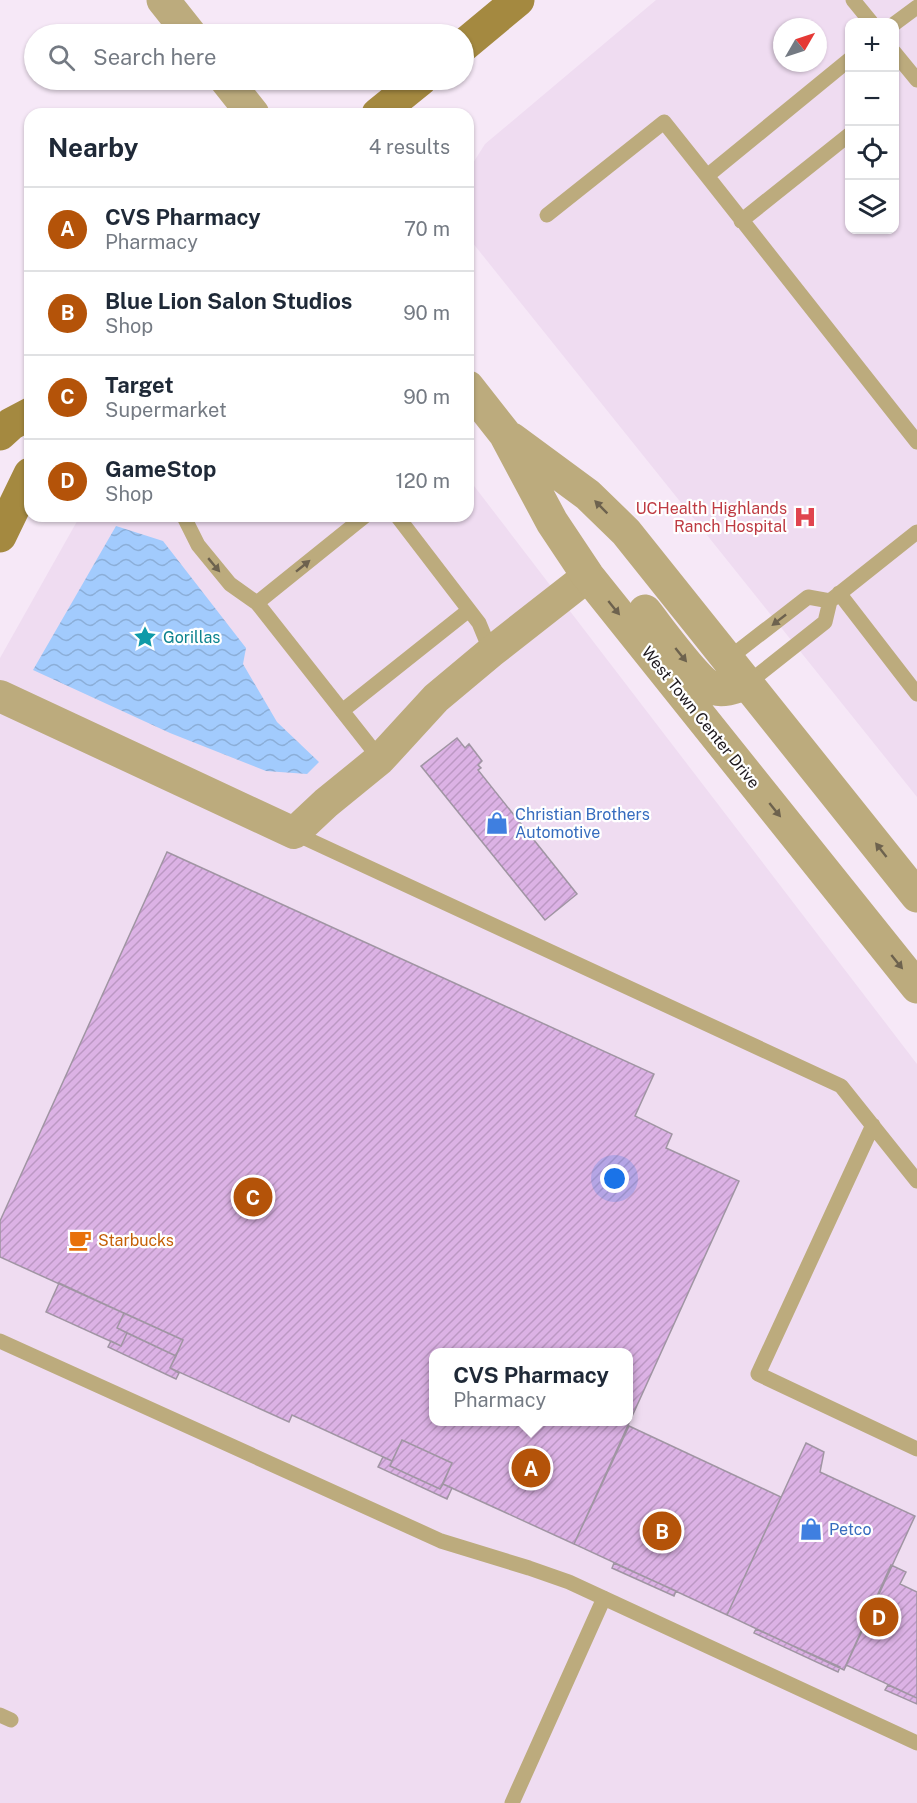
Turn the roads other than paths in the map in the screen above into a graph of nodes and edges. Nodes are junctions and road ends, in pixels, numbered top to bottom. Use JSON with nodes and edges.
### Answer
{"nodes":[{"id":1,"x":163,"y":0,"type":"edge"},
{"id":2,"x":518,"y":0,"type":"edge"},
{"id":3,"x":853,"y":0,"type":"edge"},
{"id":4,"x":917,"y":7,"type":"edge"},
{"id":5,"x":868,"y":18,"type":"edge"},
{"id":6,"x":899,"y":20,"type":"edge"},
{"id":7,"x":182,"y":24,"type":"edge"},
{"id":8,"x":474,"y":37,"type":"edge"},
{"id":9,"x":899,"y":57,"type":"edge"},
{"id":10,"x":845,"y":63,"type":"edge"},
{"id":11,"x":917,"y":80,"type":"edge"},
{"id":12,"x":234,"y":90,"type":"edge"},
{"id":13,"x":408,"y":90,"type":"edge"},
{"id":14,"x":248,"y":108,"type":"edge"},
{"id":15,"x":385,"y":108,"type":"edge"},
{"id":16,"x":845,"y":137,"type":"edge"},
{"id":17,"x":707,"y":176,"type":"junction"},
{"id":18,"x":547,"y":215,"type":"dead end"},
{"id":19,"x":741,"y":221,"type":"junction"},
{"id":20,"x":474,"y":395,"type":"edge"},
{"id":21,"x":24,"y":417,"type":"edge"},
{"id":22,"x":912,"y":425,"type":"edge"},
{"id":23,"x":0,"y":434,"type":"edge"},
{"id":24,"x":505,"y":434,"type":"junction"},
{"id":25,"x":917,"y":442,"type":"edge"},
{"id":26,"x":24,"y":486,"type":"edge"},
{"id":27,"x":542,"y":504,"type":"junction"},
{"id":28,"x":186,"y":522,"type":"edge"},
{"id":29,"x":358,"y":522,"type":"edge"},
{"id":30,"x":402,"y":522,"type":"edge"},
{"id":31,"x":917,"y":532,"type":"edge"},
{"id":32,"x":0,"y":536,"type":"edge"},
{"id":33,"x":588,"y":576,"type":"junction"},
{"id":34,"x":835,"y":597,"type":"junction"},
{"id":35,"x":257,"y":603,"type":"junction"},
{"id":36,"x":469,"y":610,"type":"junction"},
{"id":37,"x":491,"y":652,"type":"junction"},
{"id":38,"x":738,"y":671,"type":"junction"},
{"id":39,"x":917,"y":694,"type":"edge"},
{"id":40,"x":0,"y":696,"type":"edge"},
{"id":41,"x":342,"y":711,"type":"junction"},
{"id":42,"x":380,"y":759,"type":"junction"},
{"id":43,"x":294,"y":833,"type":"junction"},
{"id":44,"x":917,"y":896,"type":"edge"},
{"id":45,"x":917,"y":987,"type":"edge"},
{"id":46,"x":873,"y":1125,"type":"junction"},
{"id":47,"x":917,"y":1180,"type":"edge"},
{"id":48,"x":0,"y":1341,"type":"edge"},
{"id":49,"x":917,"y":1449,"type":"edge"},
{"id":50,"x":604,"y":1598,"type":"junction"},
{"id":51,"x":917,"y":1743,"type":"edge"},
{"id":52,"x":512,"y":1803,"type":"edge"}],
"edges":[{"from":1,"to":7,"type":"street"},
{"from":2,"to":8,"type":"main road"},
{"from":3,"to":5,"type":"lane"},
{"from":4,"to":6,"type":"lane"},
{"from":9,"to":11,"type":"lane"},
{"from":10,"to":17,"type":"lane"},
{"from":12,"to":14,"type":"street"},
{"from":13,"to":15,"type":"main road"},
{"from":16,"to":19,"type":"lane"},
{"from":17,"to":18,"type":"lane"},
{"from":17,"to":19,"type":"lane"},
{"from":19,"to":22,"type":"lane"},
{"from":20,"to":24,"type":"street","name":"West Town Center Drive"},
{"from":21,"to":23,"type":"main road"},
{"from":22,"to":25,"type":"lane"},
{"from":24,"to":27,"type":"street","name":"West Town Center Drive"},
{"from":38,"to":24,"type":"street","name":"West Town Center Drive","one_way":true},
{"from":26,"to":32,"type":"main road"},
{"from":27,"to":33,"type":"street","name":"West Town Center Drive"},
{"from":27,"to":38,"type":"street","one_way":true},
{"from":28,"to":35,"type":"lane","one_way":true},
{"from":35,"to":29,"type":"lane","one_way":true},
{"from":30,"to":36,"type":"lane"},
{"from":31,"to":34,"type":"lane"},
{"from":33,"to":37,"type":"street"},
{"from":33,"to":45,"type":"street","name":"West Town Center Drive","one_way":true},
{"from":34,"to":38,"type":"lane"},
{"from":34,"to":38,"type":"lane","one_way":true},
{"from":34,"to":39,"type":"lane"},
{"from":35,"to":41,"type":"lane"},
{"from":36,"to":37,"type":"lane"},
{"from":36,"to":41,"type":"lane"},
{"from":37,"to":42,"type":"street"},
{"from":44,"to":38,"type":"street","name":"West Town Center Drive","one_way":true},
{"from":40,"to":43,"type":"street"},
{"from":41,"to":42,"type":"lane"},
{"from":42,"to":43,"type":"street"},
{"from":43,"to":46,"type":"lane"},
{"from":46,"to":47,"type":"lane"},
{"from":46,"to":49,"type":"lane"},
{"from":48,"to":50,"type":"lane"},
{"from":50,"to":51,"type":"lane"},
{"from":50,"to":52,"type":"lane"}]}
